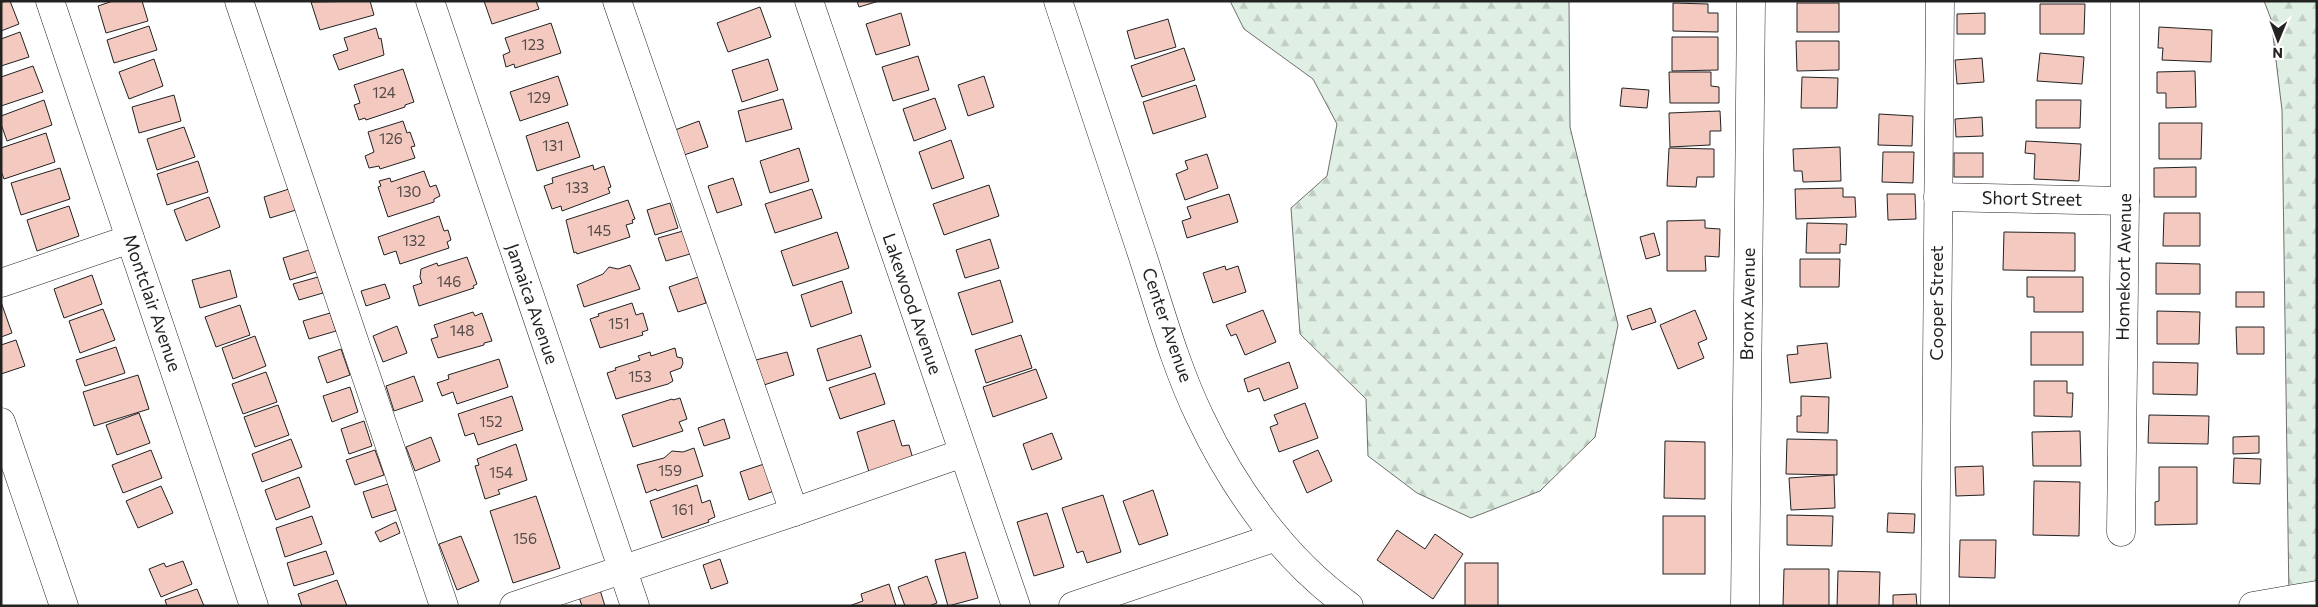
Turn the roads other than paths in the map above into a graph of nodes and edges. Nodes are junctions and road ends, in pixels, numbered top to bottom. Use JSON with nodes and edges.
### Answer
{"nodes":[{"id":1,"x":50,"y":1,"type":"edge"},
{"id":2,"x":239,"y":1,"type":"edge"},
{"id":3,"x":430,"y":1,"type":"edge"},
{"id":4,"x":617,"y":1,"type":"edge"},
{"id":5,"x":809,"y":1,"type":"edge"},
{"id":6,"x":1058,"y":1,"type":"edge"},
{"id":7,"x":1751,"y":1,"type":"edge"},
{"id":8,"x":1940,"y":1,"type":"edge"},
{"id":9,"x":2125,"y":1,"type":"edge"},
{"id":10,"x":1938,"y":197,"type":"junction"},
{"id":11,"x":2125,"y":201,"type":"junction"},
{"id":12,"x":130,"y":239,"type":"junction"},
{"id":13,"x":1,"y":283,"type":"edge"},
{"id":14,"x":1,"y":422,"type":"edge"},
{"id":15,"x":963,"y":453,"type":"junction"},
{"id":16,"x":794,"y":512,"type":"junction"},
{"id":17,"x":2121,"y":532,"type":"dead end"},
{"id":18,"x":1276,"y":538,"type":"junction"},
{"id":19,"x":622,"y":570,"type":"junction"},
{"id":20,"x":2317,"y":595,"type":"edge"},
{"id":21,"x":64,"y":606,"type":"edge"},
{"id":22,"x":254,"y":606,"type":"edge"},
{"id":23,"x":444,"y":606,"type":"edge"},
{"id":24,"x":514,"y":606,"type":"edge"},
{"id":25,"x":635,"y":606,"type":"edge"},
{"id":26,"x":1016,"y":606,"type":"edge"},
{"id":27,"x":1073,"y":606,"type":"edge"},
{"id":28,"x":1349,"y":606,"type":"edge"},
{"id":29,"x":1745,"y":606,"type":"edge"},
{"id":30,"x":1935,"y":606,"type":"edge"},
{"id":31,"x":2253,"y":606,"type":"edge"}],
"edges":[{"from":1,"to":12,"type":"street","name":"Montclair Avenue"},
{"from":2,"to":23,"type":"street"},
{"from":3,"to":19,"type":"street","name":"Jamaica Avenue"},
{"from":4,"to":16,"type":"street"},
{"from":5,"to":15,"type":"street","name":"Lakewood Avenue"},
{"from":6,"to":18,"type":"street","name":"Center Avenue"},
{"from":7,"to":29,"type":"street","name":"Bronx Avenue"},
{"from":8,"to":10,"type":"street","name":"Cooper Street"},
{"from":9,"to":11,"type":"street","name":"Homekort Avenue"},
{"from":10,"to":11,"type":"street","name":"Short Street"},
{"from":10,"to":30,"type":"street","name":"Cooper Street"},
{"from":11,"to":17,"type":"street","name":"Homekort Avenue"},
{"from":12,"to":13,"type":"street"},
{"from":12,"to":22,"type":"street","name":"Montclair Avenue"},
{"from":14,"to":21,"type":"street"},
{"from":15,"to":16,"type":"street"},
{"from":15,"to":26,"type":"street","name":"Lakewood Avenue"},
{"from":16,"to":19,"type":"street"},
{"from":18,"to":27,"type":"street"},
{"from":18,"to":28,"type":"street","name":"Center Avenue"},
{"from":19,"to":24,"type":"street"},
{"from":19,"to":25,"type":"street","name":"Jamaica Avenue"},
{"from":20,"to":31,"type":"street"}]}
